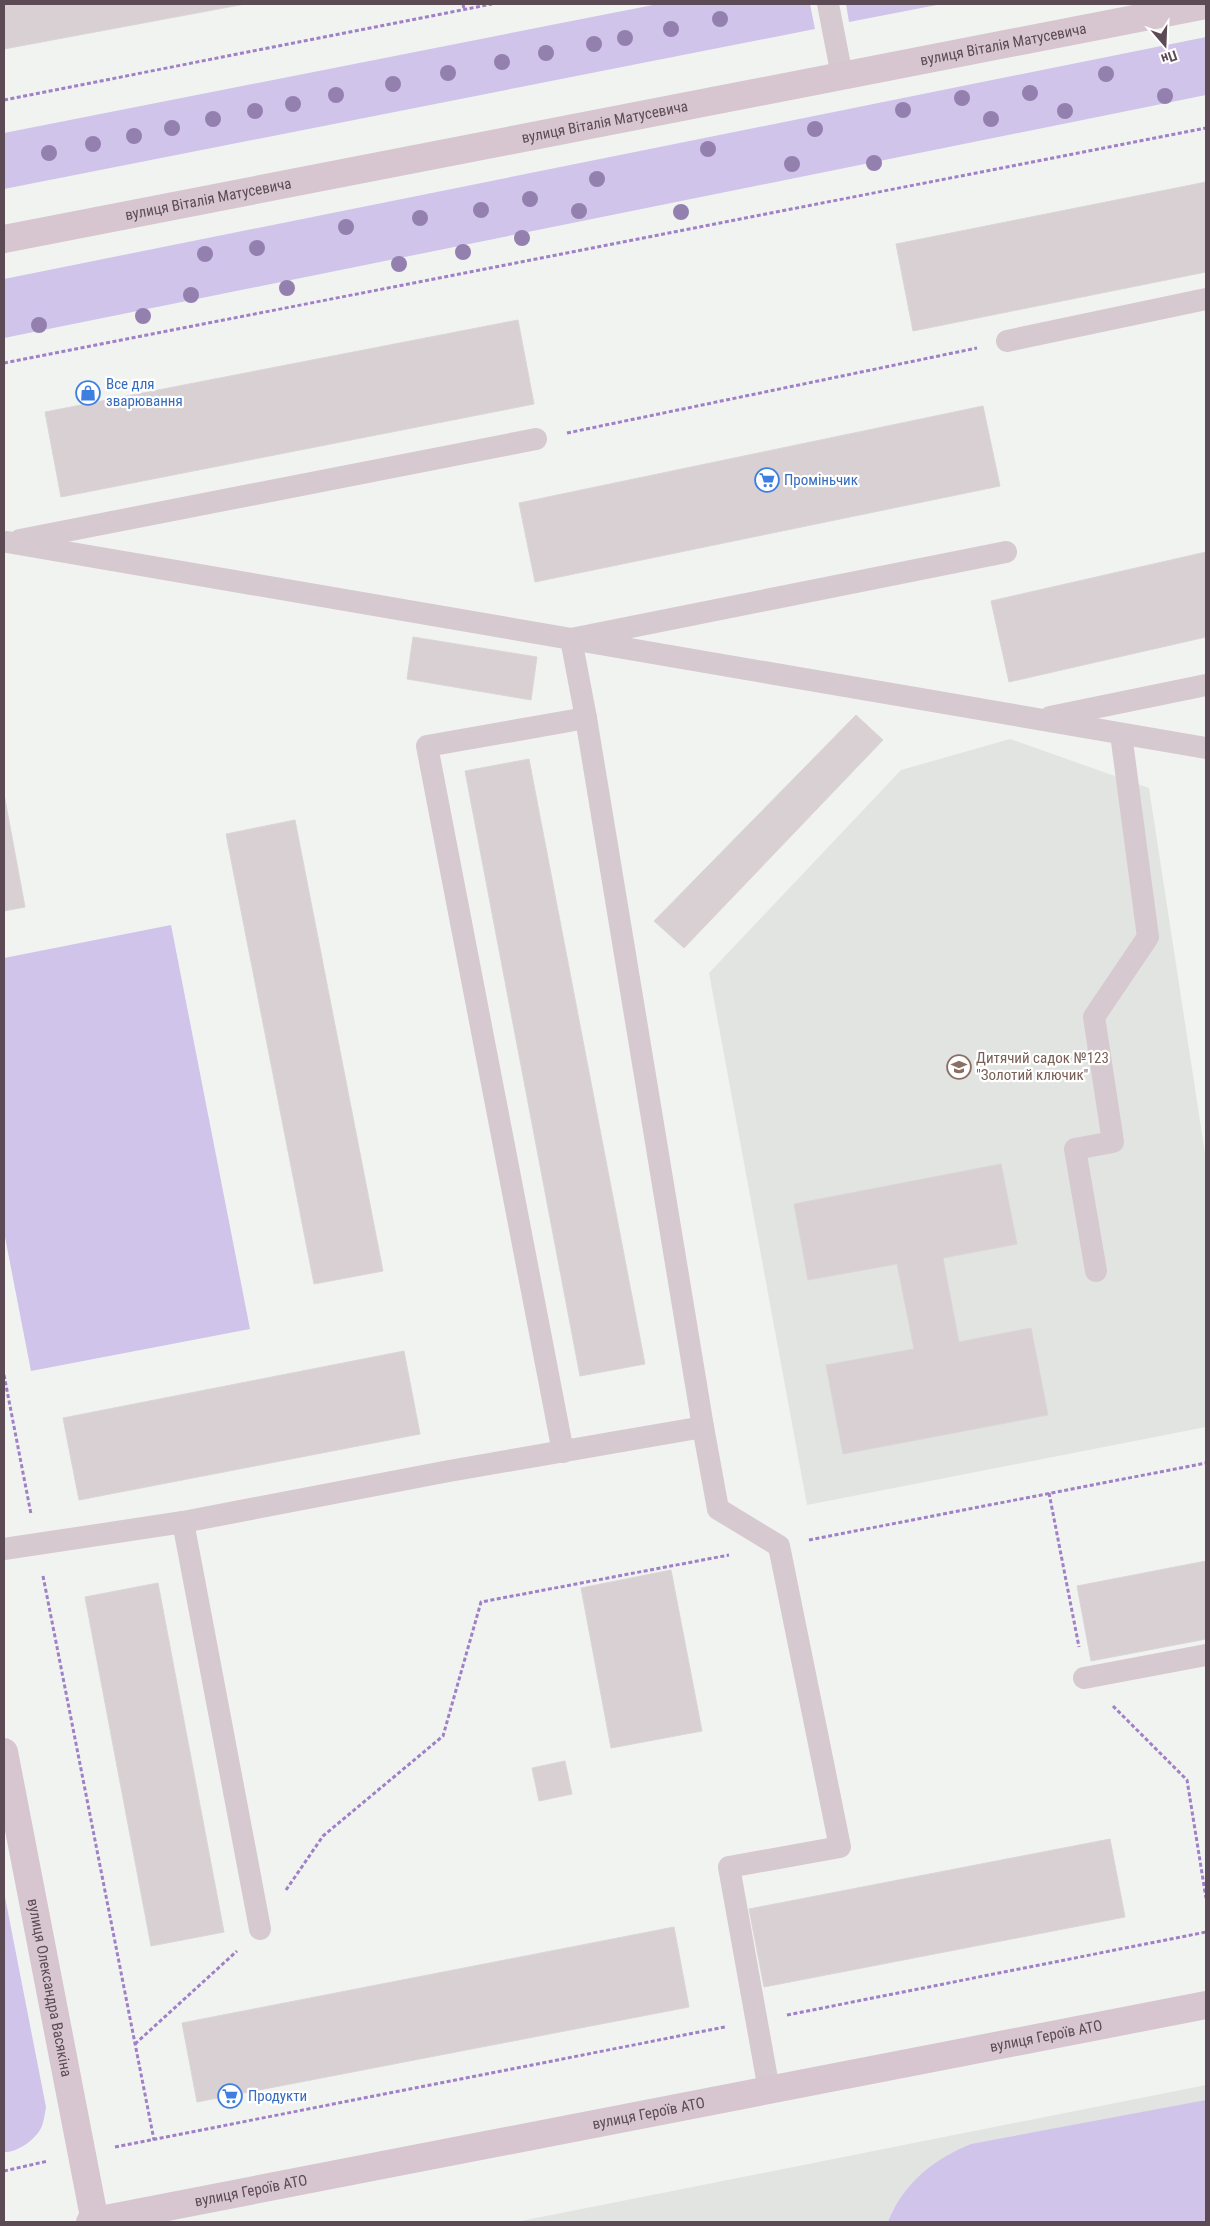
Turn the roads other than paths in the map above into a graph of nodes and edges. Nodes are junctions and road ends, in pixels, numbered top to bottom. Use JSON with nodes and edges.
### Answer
{"nodes":[{"id":1,"x":828,"y":4,"type":"edge"},
{"id":2,"x":1206,"y":5,"type":"edge"},
{"id":3,"x":842,"y":76,"type":"junction"},
{"id":4,"x":4,"y":239,"type":"edge"},
{"id":5,"x":1206,"y":299,"type":"edge"},
{"id":6,"x":1007,"y":341,"type":"road end"},
{"id":7,"x":536,"y":439,"type":"road end"},
{"id":8,"x":6,"y":534,"type":"edge"},
{"id":9,"x":1006,"y":552,"type":"dead end"},
{"id":10,"x":571,"y":639,"type":"junction"},
{"id":11,"x":1206,"y":685,"type":"edge"},
{"id":12,"x":586,"y":718,"type":"junction"},
{"id":13,"x":1037,"y":720,"type":"junction"},
{"id":14,"x":1121,"y":734,"type":"junction"},
{"id":15,"x":1206,"y":748,"type":"edge"},
{"id":16,"x":1096,"y":1271,"type":"dead end"},
{"id":17,"x":703,"y":1427,"type":"junction"},
{"id":18,"x":563,"y":1452,"type":"junction"},
{"id":19,"x":183,"y":1522,"type":"junction"},
{"id":20,"x":4,"y":1549,"type":"edge"},
{"id":21,"x":1206,"y":1655,"type":"edge"},
{"id":22,"x":1084,"y":1678,"type":"dead end"},
{"id":23,"x":4,"y":1752,"type":"edge"},
{"id":24,"x":260,"y":1929,"type":"road end"},
{"id":25,"x":1206,"y":2005,"type":"edge"},
{"id":26,"x":769,"y":2090,"type":"junction"},
{"id":27,"x":93,"y":2222,"type":"edge"}],
"edges":[{"from":1,"to":3,"type":"lane"},
{"from":2,"to":3,"type":"street","name":"вулиця Віталія Матусевича"},
{"from":3,"to":4,"type":"street","name":"вулиця Віталія Матусевича"},
{"from":5,"to":6,"type":"lane"},
{"from":7,"to":8,"type":"lane"},
{"from":8,"to":10,"type":"lane"},
{"from":9,"to":10,"type":"lane"},
{"from":10,"to":12,"type":"lane"},
{"from":10,"to":13,"type":"lane"},
{"from":11,"to":13,"type":"lane"},
{"from":12,"to":17,"type":"lane"},
{"from":12,"to":18,"type":"lane"},
{"from":13,"to":14,"type":"lane"},
{"from":14,"to":15,"type":"lane"},
{"from":14,"to":16,"type":"lane"},
{"from":17,"to":18,"type":"lane"},
{"from":17,"to":26,"type":"lane"},
{"from":18,"to":19,"type":"lane"},
{"from":19,"to":20,"type":"lane"},
{"from":19,"to":24,"type":"lane"},
{"from":21,"to":22,"type":"lane"},
{"from":23,"to":27,"type":"street","name":"вулиця Олександра Васякіна"},
{"from":25,"to":26,"type":"street","name":"вулиця Героїв АТО"},
{"from":26,"to":27,"type":"street","name":"вулиця Героїв АТО"}]}
